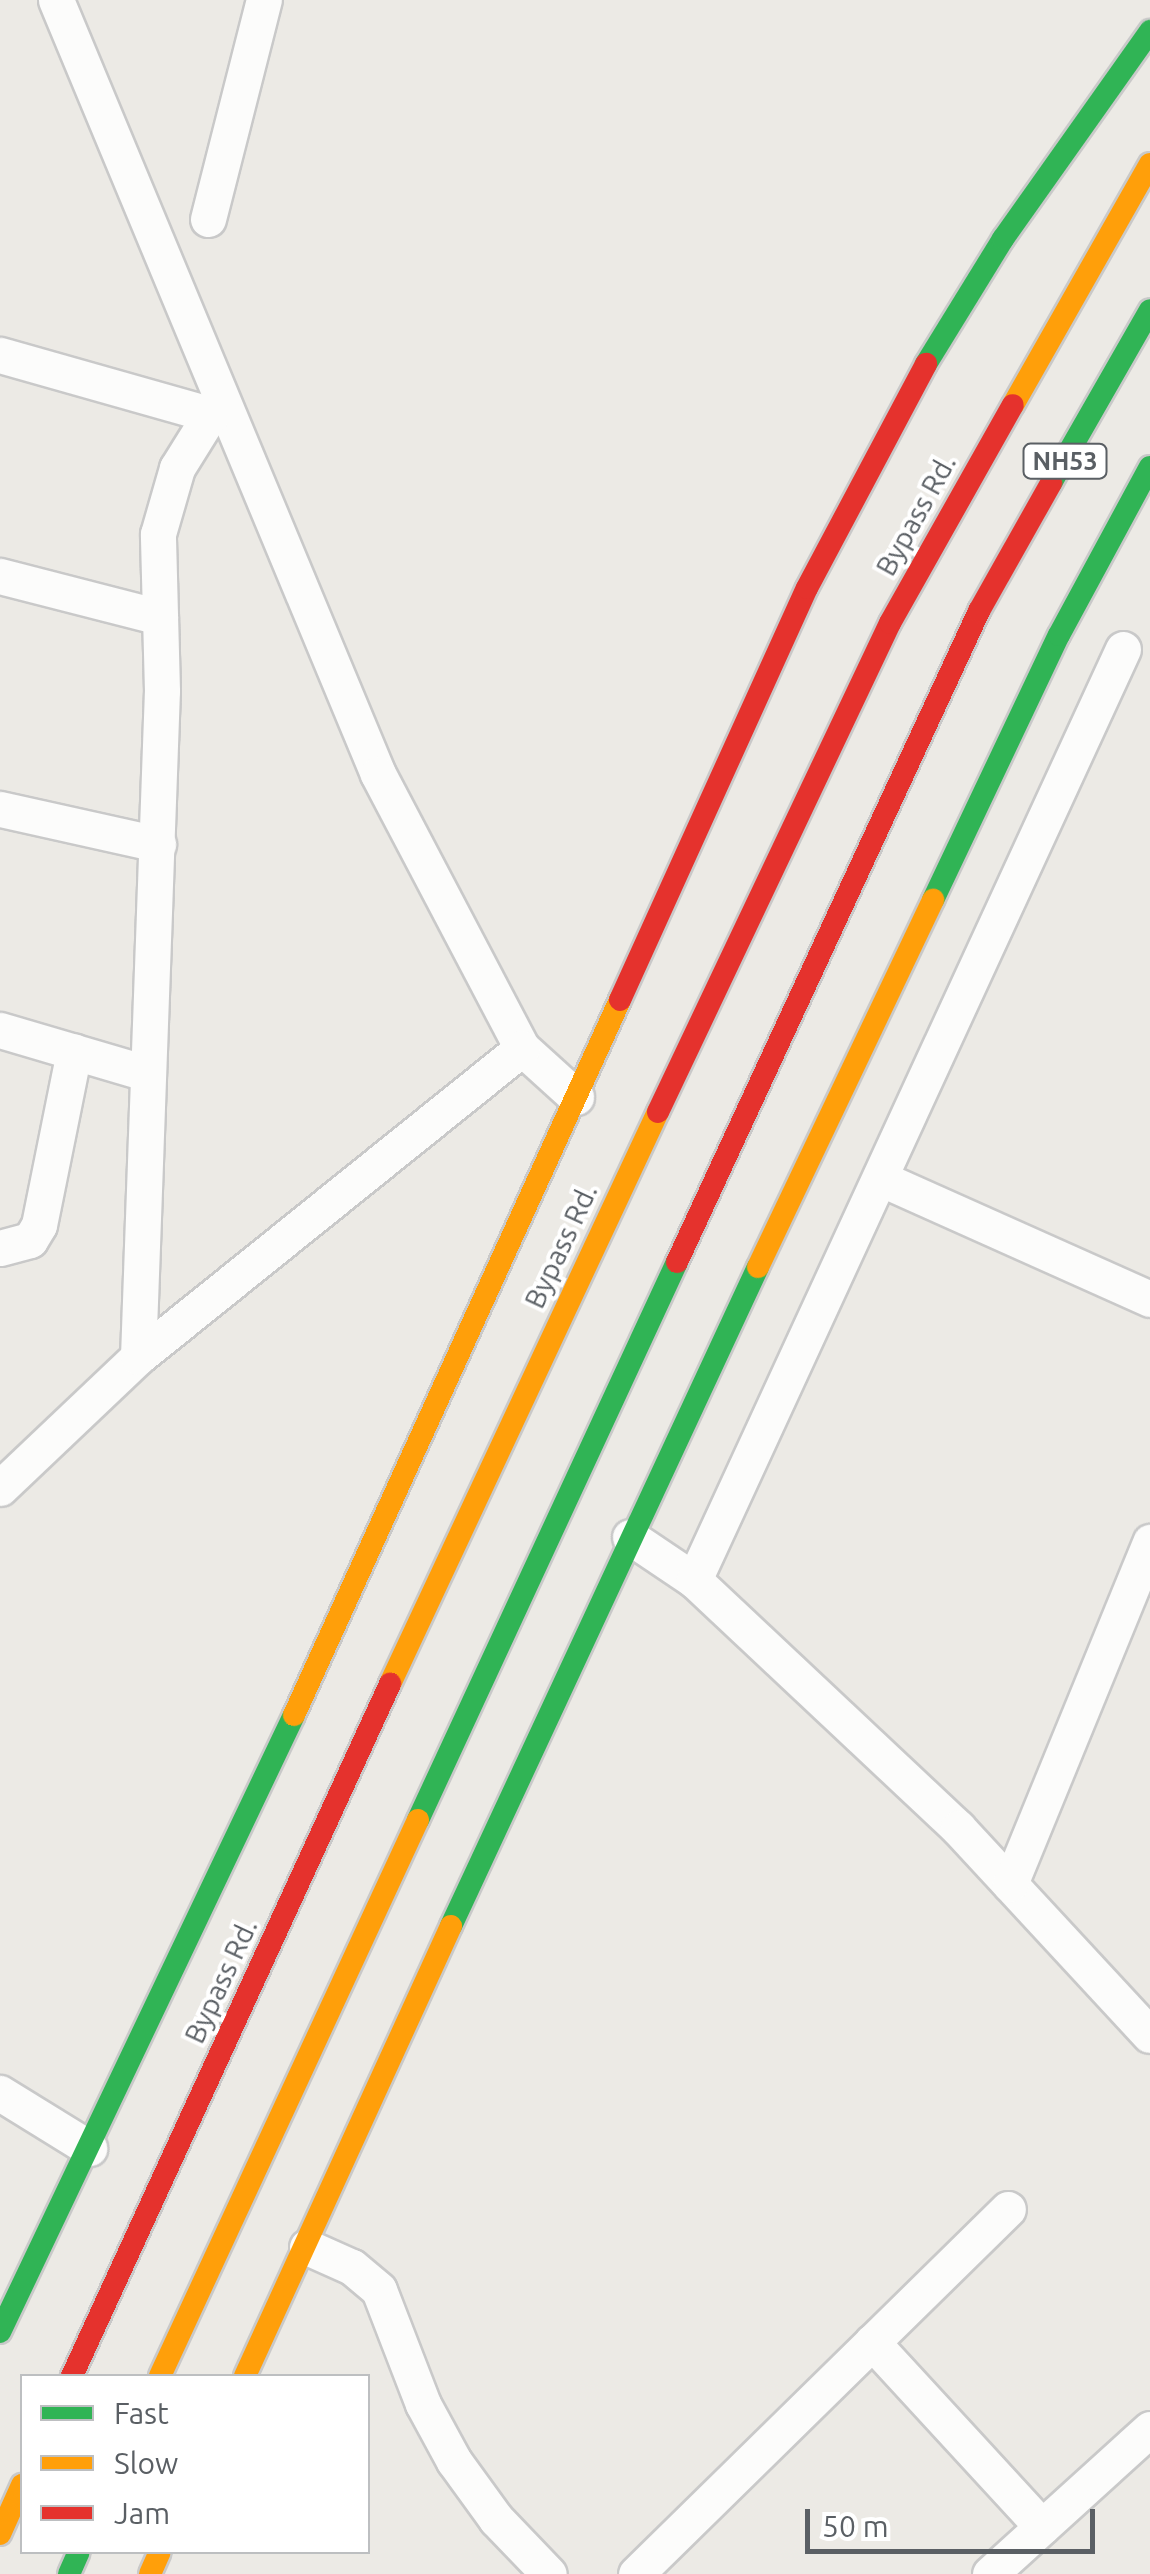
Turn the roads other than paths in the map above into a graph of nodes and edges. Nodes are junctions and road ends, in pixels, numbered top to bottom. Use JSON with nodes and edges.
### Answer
{"nodes":[{"id":1,"x":56,"y":0,"type":"edge"},
{"id":2,"x":264,"y":0,"type":"edge"},
{"id":3,"x":1150,"y":32,"type":"edge"},
{"id":4,"x":1150,"y":164,"type":"edge"},
{"id":5,"x":208,"y":219,"type":"dead end"},
{"id":6,"x":1150,"y":310,"type":"edge"},
{"id":7,"x":0,"y":355,"type":"edge"},
{"id":8,"x":216,"y":407,"type":"junction"},
{"id":9,"x":1150,"y":467,"type":"edge"},
{"id":10,"x":0,"y":576,"type":"edge"},
{"id":11,"x":160,"y":617,"type":"junction"},
{"id":12,"x":1123,"y":649,"type":"dead end"},
{"id":13,"x":0,"y":809,"type":"edge"},
{"id":14,"x":158,"y":844,"type":"junction"},
{"id":15,"x":0,"y":1030,"type":"edge"},
{"id":16,"x":522,"y":1048,"type":"junction"},
{"id":17,"x":74,"y":1051,"type":"junction"},
{"id":18,"x":146,"y":1073,"type":"junction"},
{"id":19,"x":576,"y":1097,"type":"junction"},
{"id":20,"x":884,"y":1180,"type":"junction"},
{"id":21,"x":0,"y":1248,"type":"edge"},
{"id":22,"x":1150,"y":1299,"type":"edge"},
{"id":23,"x":138,"y":1357,"type":"junction"},
{"id":24,"x":0,"y":1488,"type":"edge"},
{"id":25,"x":630,"y":1537,"type":"junction"},
{"id":26,"x":1150,"y":1545,"type":"edge"},
{"id":27,"x":694,"y":1580,"type":"junction"},
{"id":28,"x":1010,"y":1884,"type":"junction"},
{"id":29,"x":1150,"y":2035,"type":"edge"},
{"id":30,"x":0,"y":2093,"type":"edge"},
{"id":31,"x":89,"y":2148,"type":"junction"},
{"id":32,"x":1008,"y":2209,"type":"dead end"},
{"id":33,"x":307,"y":2247,"type":"junction"},
{"id":34,"x":0,"y":2332,"type":"edge"},
{"id":35,"x":872,"y":2342,"type":"junction"},
{"id":36,"x":73,"y":2374,"type":"edge"},
{"id":37,"x":161,"y":2374,"type":"edge"},
{"id":38,"x":246,"y":2374,"type":"edge"},
{"id":39,"x":1150,"y":2430,"type":"edge"},
{"id":40,"x":20,"y":2489,"type":"edge"},
{"id":41,"x":1042,"y":2527,"type":"junction"},
{"id":42,"x":0,"y":2534,"type":"edge"},
{"id":43,"x":549,"y":2574,"type":"edge"},
{"id":44,"x":636,"y":2574,"type":"edge"},
{"id":45,"x":990,"y":2574,"type":"edge"}],
"edges":[{"from":1,"to":8,"type":"street"},
{"from":2,"to":5,"type":"street"},
{"from":3,"to":19,"type":"main road"},
{"from":4,"to":36,"type":"main road","name":"Bypass Rd."},
{"from":6,"to":37,"type":"main road","number":"NH53"},
{"from":7,"to":8,"type":"street"},
{"from":8,"to":11,"type":"street"},
{"from":8,"to":16,"type":"street"},
{"from":9,"to":25,"type":"main road"},
{"from":10,"to":11,"type":"street"},
{"from":11,"to":14,"type":"street"},
{"from":12,"to":20,"type":"street"},
{"from":13,"to":14,"type":"street"},
{"from":14,"to":18,"type":"street"},
{"from":15,"to":17,"type":"street"},
{"from":16,"to":19,"type":"street"},
{"from":16,"to":23,"type":"street"},
{"from":17,"to":18,"type":"street"},
{"from":17,"to":21,"type":"street"},
{"from":18,"to":23,"type":"street"},
{"from":19,"to":31,"type":"main road"},
{"from":20,"to":22,"type":"street"},
{"from":20,"to":27,"type":"street"},
{"from":23,"to":24,"type":"street"},
{"from":25,"to":27,"type":"street"},
{"from":25,"to":33,"type":"main road"},
{"from":26,"to":28,"type":"street"},
{"from":27,"to":28,"type":"street"},
{"from":28,"to":29,"type":"street"},
{"from":30,"to":31,"type":"street"},
{"from":31,"to":34,"type":"main road"},
{"from":32,"to":35,"type":"street"},
{"from":33,"to":38,"type":"main road"},
{"from":33,"to":43,"type":"street"},
{"from":35,"to":41,"type":"street"},
{"from":35,"to":44,"type":"street"},
{"from":39,"to":41,"type":"street"},
{"from":40,"to":42,"type":"main road"},
{"from":41,"to":45,"type":"street"}]}
